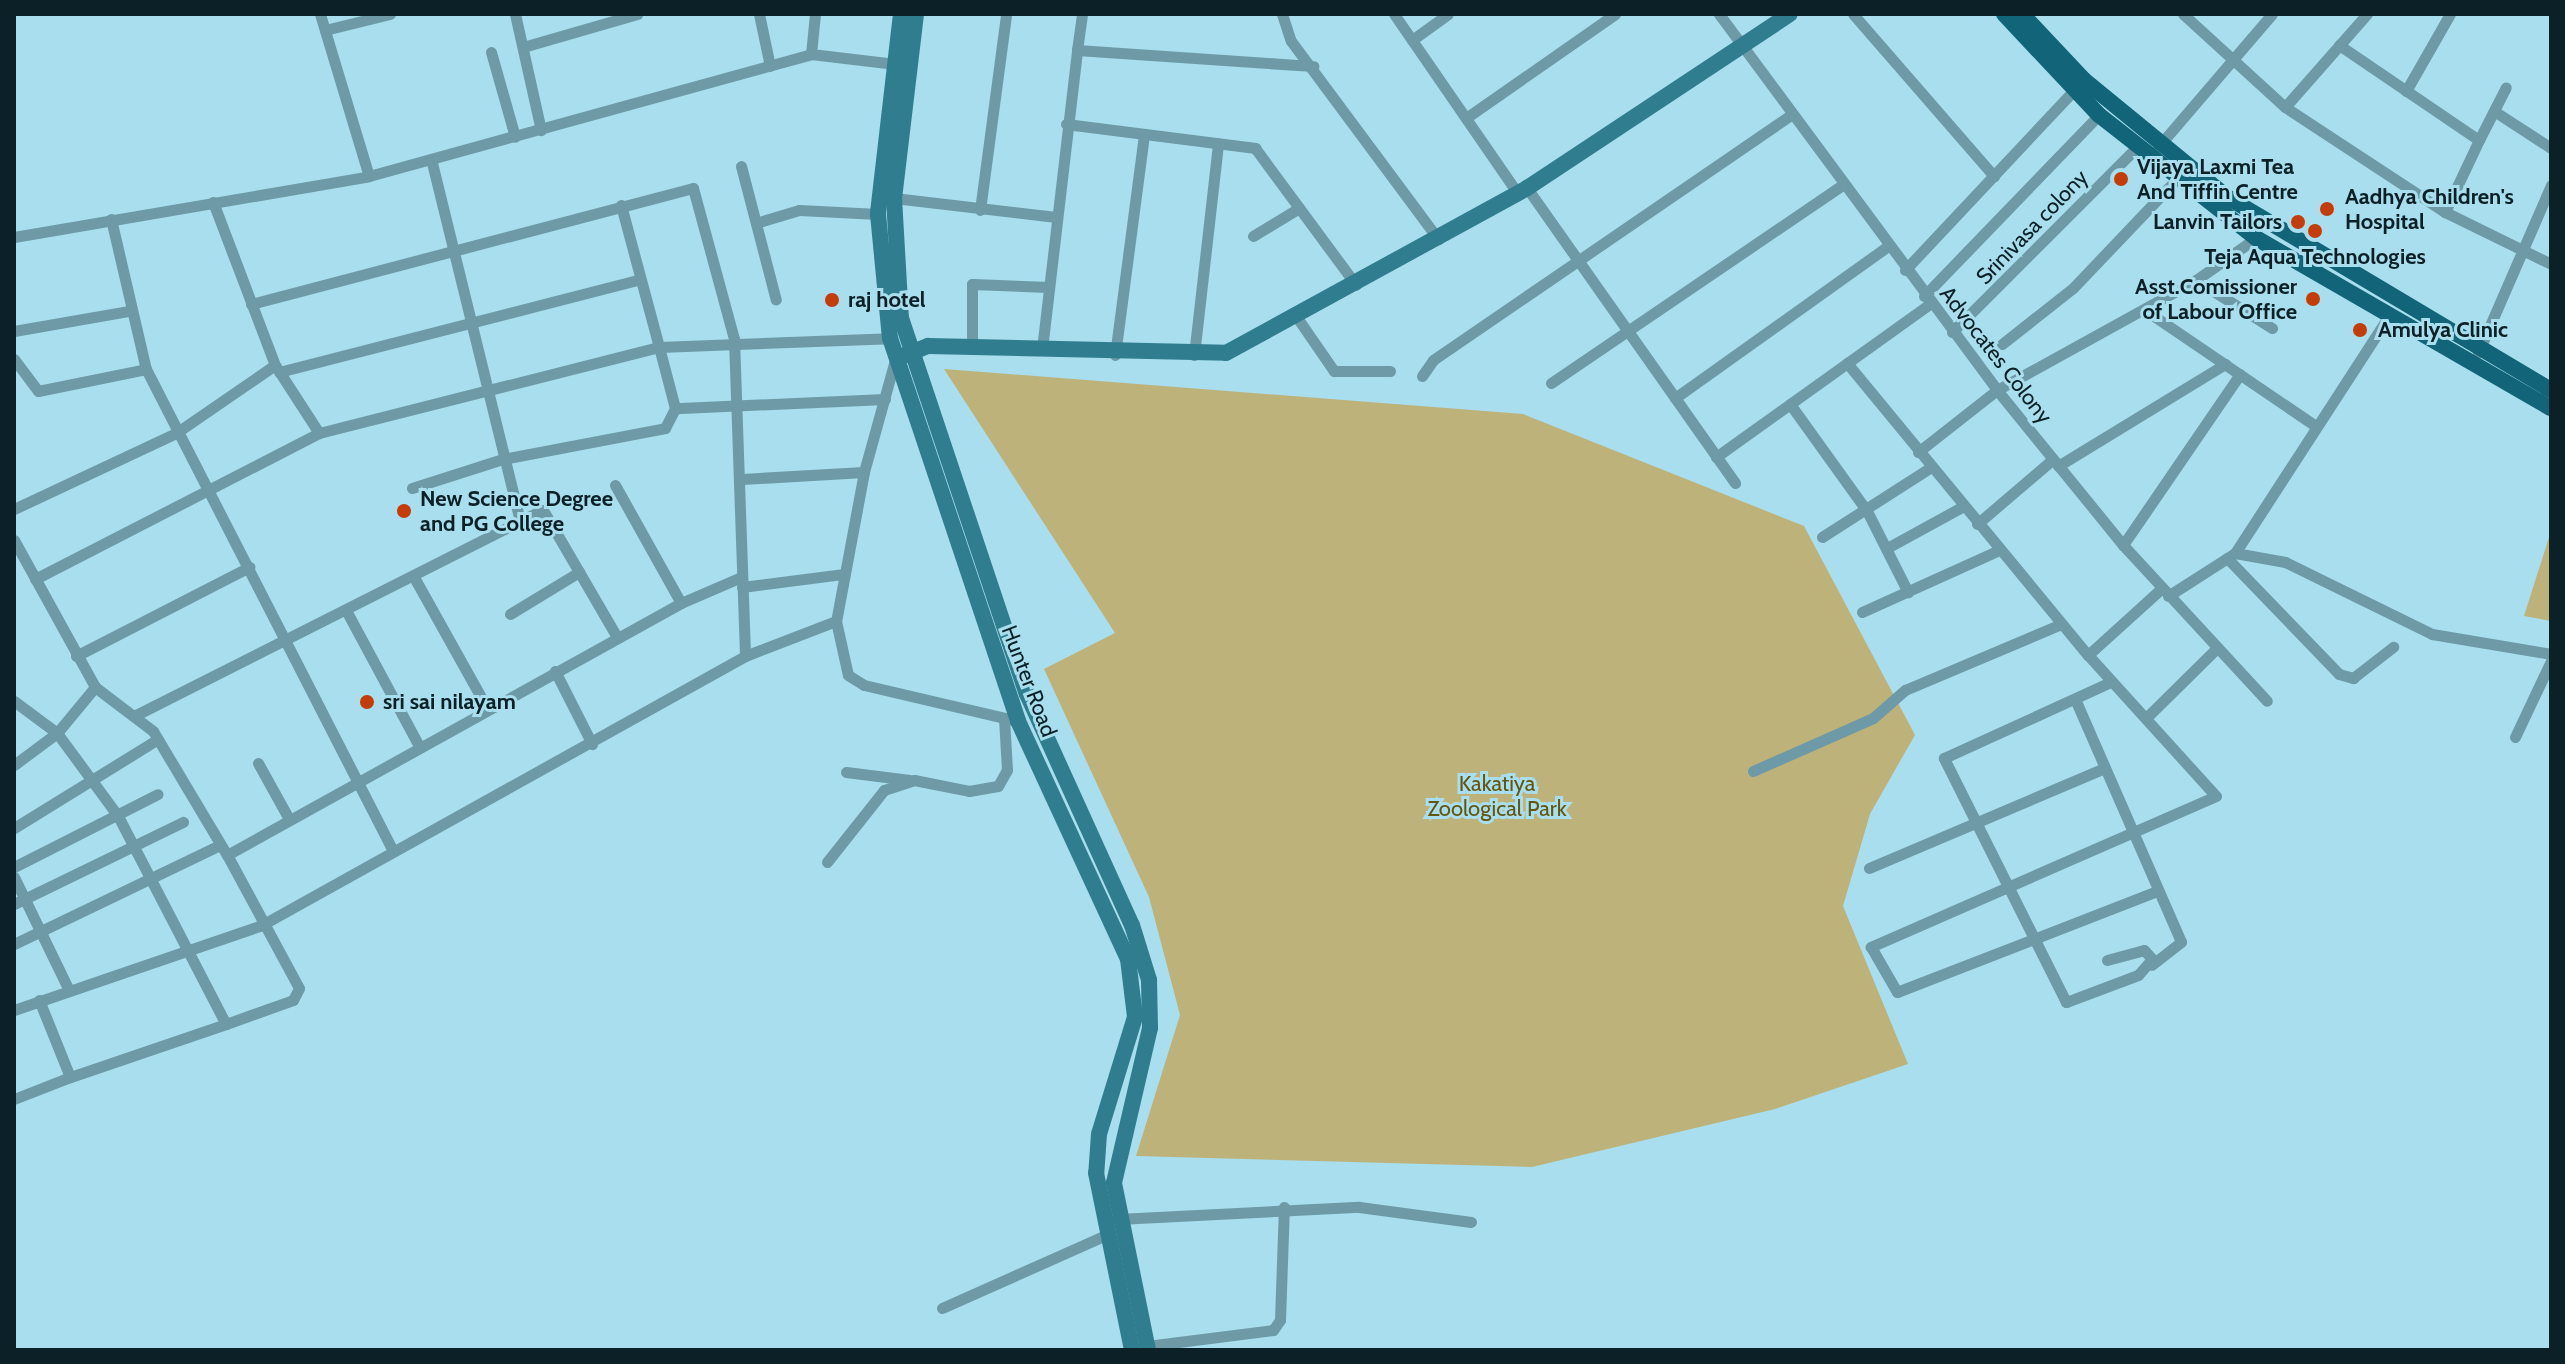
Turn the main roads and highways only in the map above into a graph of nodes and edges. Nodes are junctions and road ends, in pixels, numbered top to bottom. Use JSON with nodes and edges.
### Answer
{"nodes":[{"id":1,"x":901,"y":14,"type":"edge"},
{"id":2,"x":916,"y":14,"type":"edge"},
{"id":3,"x":1790,"y":14,"type":"edge"},
{"id":4,"x":2004,"y":14,"type":"edge"},
{"id":5,"x":2022,"y":14,"type":"edge"},
{"id":6,"x":901,"y":56,"type":"junction"},
{"id":7,"x":2149,"y":149,"type":"junction"},
{"id":8,"x":910,"y":352,"type":"junction"},
{"id":9,"x":2477,"y":358,"type":"junction"},
{"id":10,"x":895,"y":360,"type":"junction"},
{"id":11,"x":2551,"y":390,"type":"edge"},
{"id":12,"x":2551,"y":408,"type":"edge"},
{"id":13,"x":1058,"y":788,"type":"junction"},
{"id":14,"x":1142,"y":1349,"type":"edge"}],
"edges":[{"from":1,"to":6,"type":"main road","name":"Hunter Road"},
{"from":2,"to":6,"type":"main road","name":"Hunter Road"},
{"from":3,"to":8,"type":"main road"},
{"from":4,"to":7,"type":"main road"},
{"from":5,"to":7,"type":"main road"},
{"from":6,"to":8,"type":"main road","name":"Hunter Road"},
{"from":6,"to":10,"type":"main road","name":"Hunter Road"},
{"from":7,"to":9,"type":"main road"},
{"from":7,"to":9,"type":"main road"},
{"from":8,"to":10,"type":"main road"},
{"from":8,"to":13,"type":"main road","name":"Hunter Road"},
{"from":9,"to":11,"type":"main road"},
{"from":9,"to":12,"type":"main road"},
{"from":10,"to":13,"type":"main road","name":"Hunter Road"},
{"from":13,"to":14,"type":"main road","name":"Hunter Road"},
{"from":13,"to":14,"type":"main road","name":"Hunter Road"}]}
